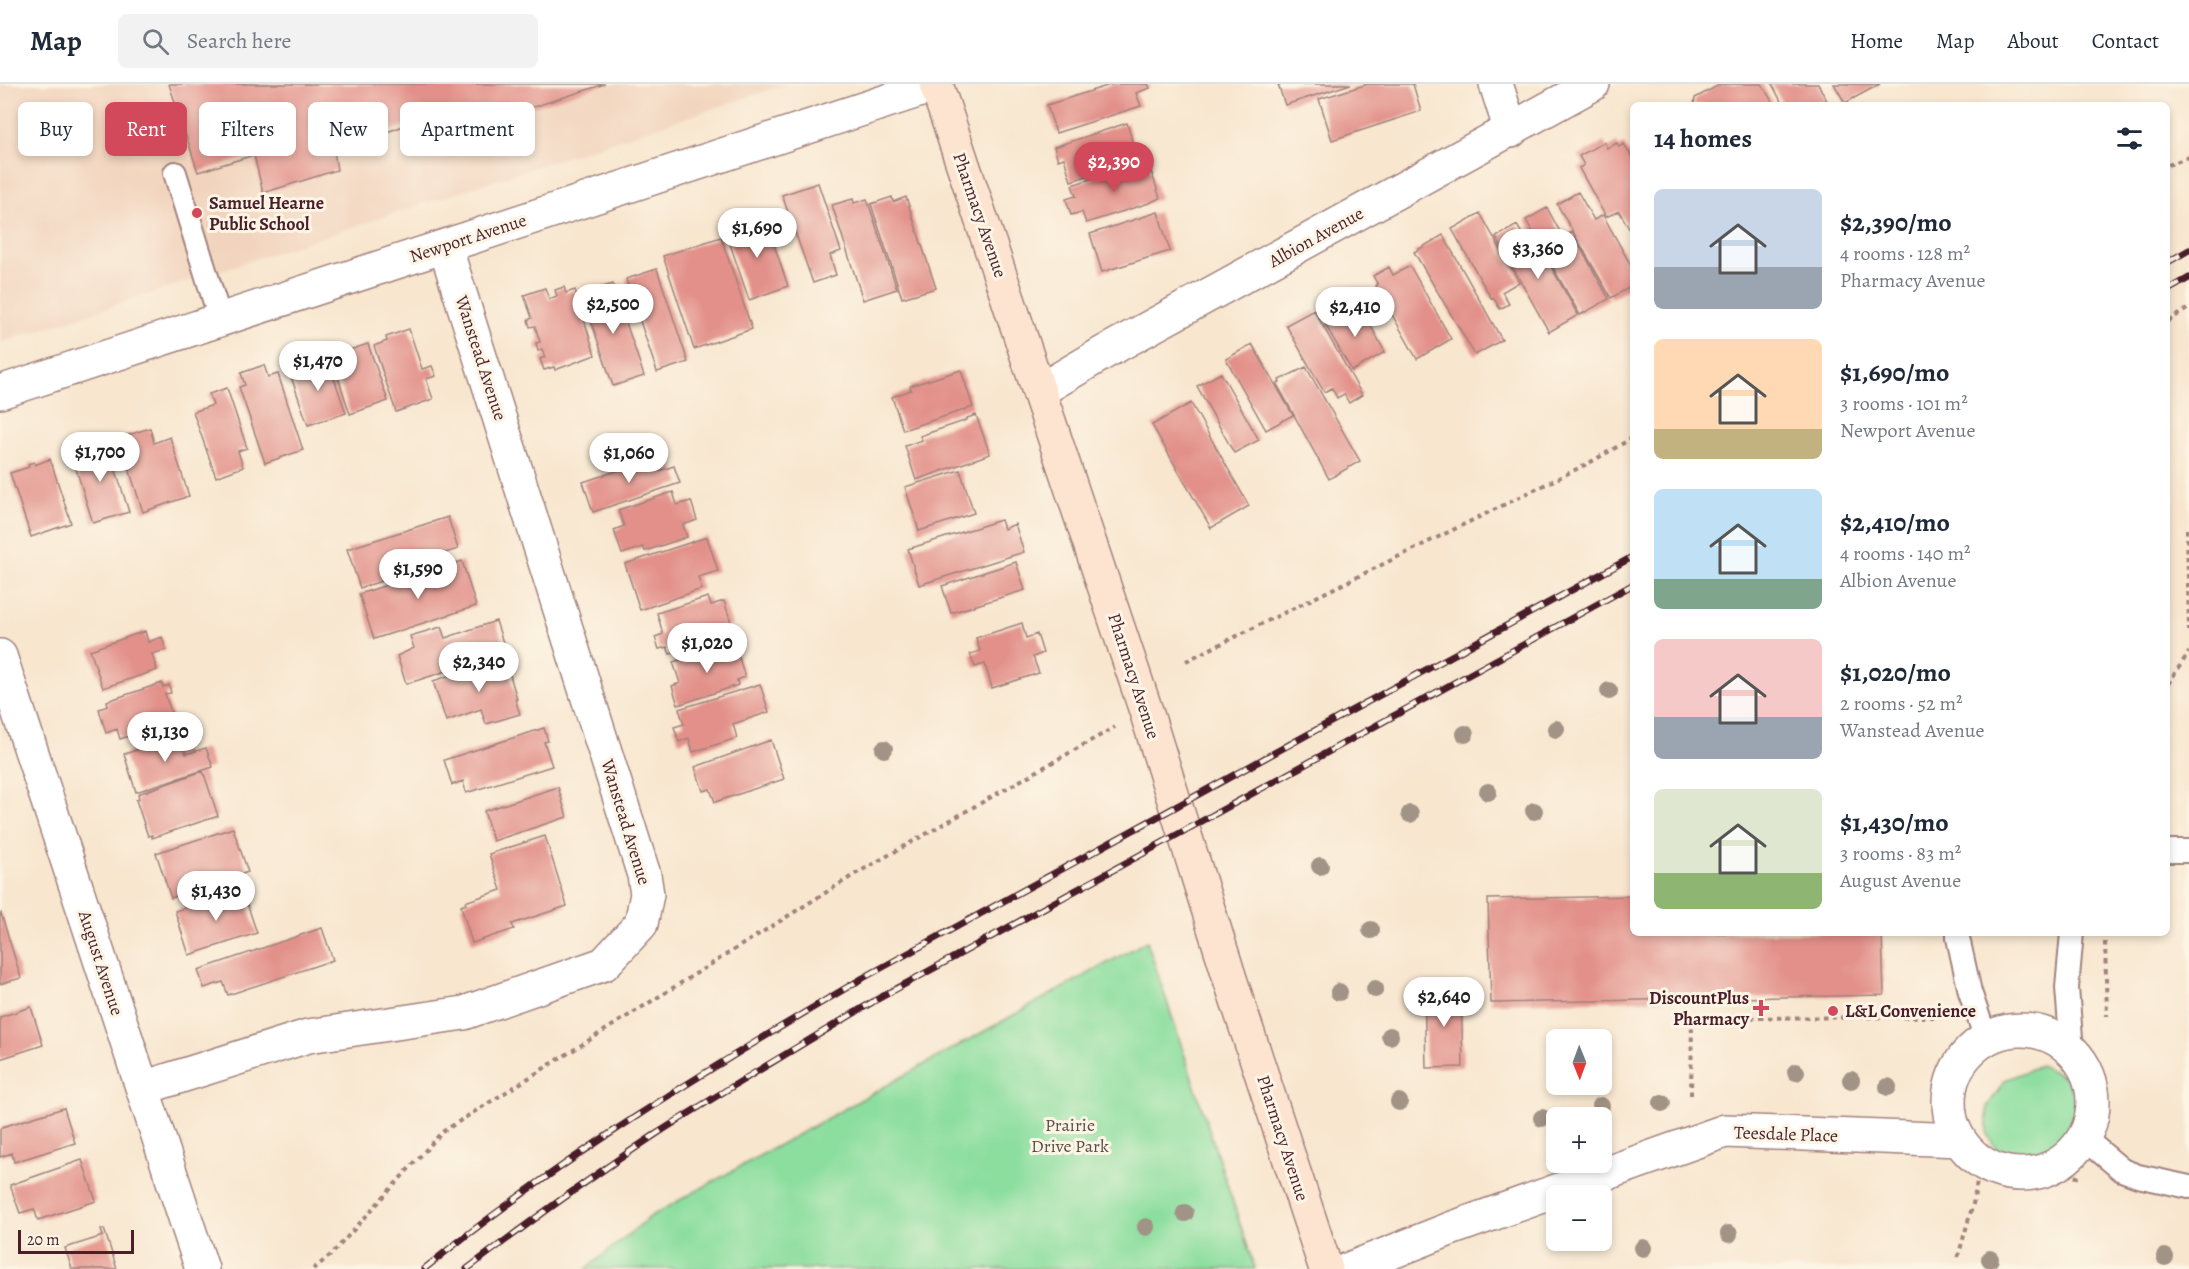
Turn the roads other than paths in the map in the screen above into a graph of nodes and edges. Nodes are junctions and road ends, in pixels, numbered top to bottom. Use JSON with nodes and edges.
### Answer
{"nodes":[{"id":1,"x":1496,"y":84,"type":"edge"},
{"id":2,"x":1593,"y":84,"type":"edge"},
{"id":3,"x":936,"y":85,"type":"edge"},
{"id":4,"x":1511,"y":131,"type":"junction"},
{"id":5,"x":175,"y":173,"type":"dead end"},
{"id":6,"x":445,"y":246,"type":"junction"},
{"id":7,"x":220,"y":319,"type":"junction"},
{"id":8,"x":1039,"y":391,"type":"junction"},
{"id":9,"x":0,"y":392,"type":"edge"},
{"id":10,"x":0,"y":656,"type":"edge"},
{"id":11,"x":2189,"y":850,"type":"edge"},
{"id":12,"x":2170,"y":851,"type":"edge"},
{"id":13,"x":1958,"y":936,"type":"edge"},
{"id":14,"x":2072,"y":936,"type":"edge"},
{"id":15,"x":1986,"y":1039,"type":"junction"},
{"id":16,"x":2072,"y":1051,"type":"junction"},
{"id":17,"x":143,"y":1088,"type":"junction"},
{"id":18,"x":2084,"y":1138,"type":"junction"},
{"id":19,"x":1970,"y":1151,"type":"junction"},
{"id":20,"x":2189,"y":1187,"type":"edge"},
{"id":21,"x":202,"y":1269,"type":"edge"},
{"id":22,"x":1326,"y":1269,"type":"edge"},
{"id":23,"x":1349,"y":1269,"type":"edge"}],
"edges":[{"from":1,"to":4,"type":"street"},
{"from":2,"to":4,"type":"street","name":"Albion Avenue"},
{"from":3,"to":6,"type":"street","name":"Newport Avenue"},
{"from":3,"to":8,"type":"street","name":"Pharmacy Avenue"},
{"from":4,"to":8,"type":"street","name":"Albion Avenue"},
{"from":5,"to":7,"type":"lane"},
{"from":6,"to":7,"type":"street","name":"Newport Avenue"},
{"from":6,"to":17,"type":"street","name":"Wanstead Avenue"},
{"from":7,"to":9,"type":"street","name":"Newport Avenue"},
{"from":8,"to":22,"type":"street","name":"Pharmacy Avenue"},
{"from":10,"to":17,"type":"street","name":"August Avenue"},
{"from":11,"to":12,"type":"lane"},
{"from":13,"to":15,"type":"lane"},
{"from":14,"to":16,"type":"lane"},
{"from":15,"to":16,"type":"street","name":"Teesdale Place"},
{"from":15,"to":19,"type":"street","name":"Teesdale Place"},
{"from":16,"to":18,"type":"street","name":"Teesdale Place"},
{"from":17,"to":21,"type":"street","name":"August Avenue"},
{"from":18,"to":19,"type":"street","name":"Teesdale Place"},
{"from":18,"to":20,"type":"lane"},
{"from":19,"to":23,"type":"street","name":"Teesdale Place"}]}
